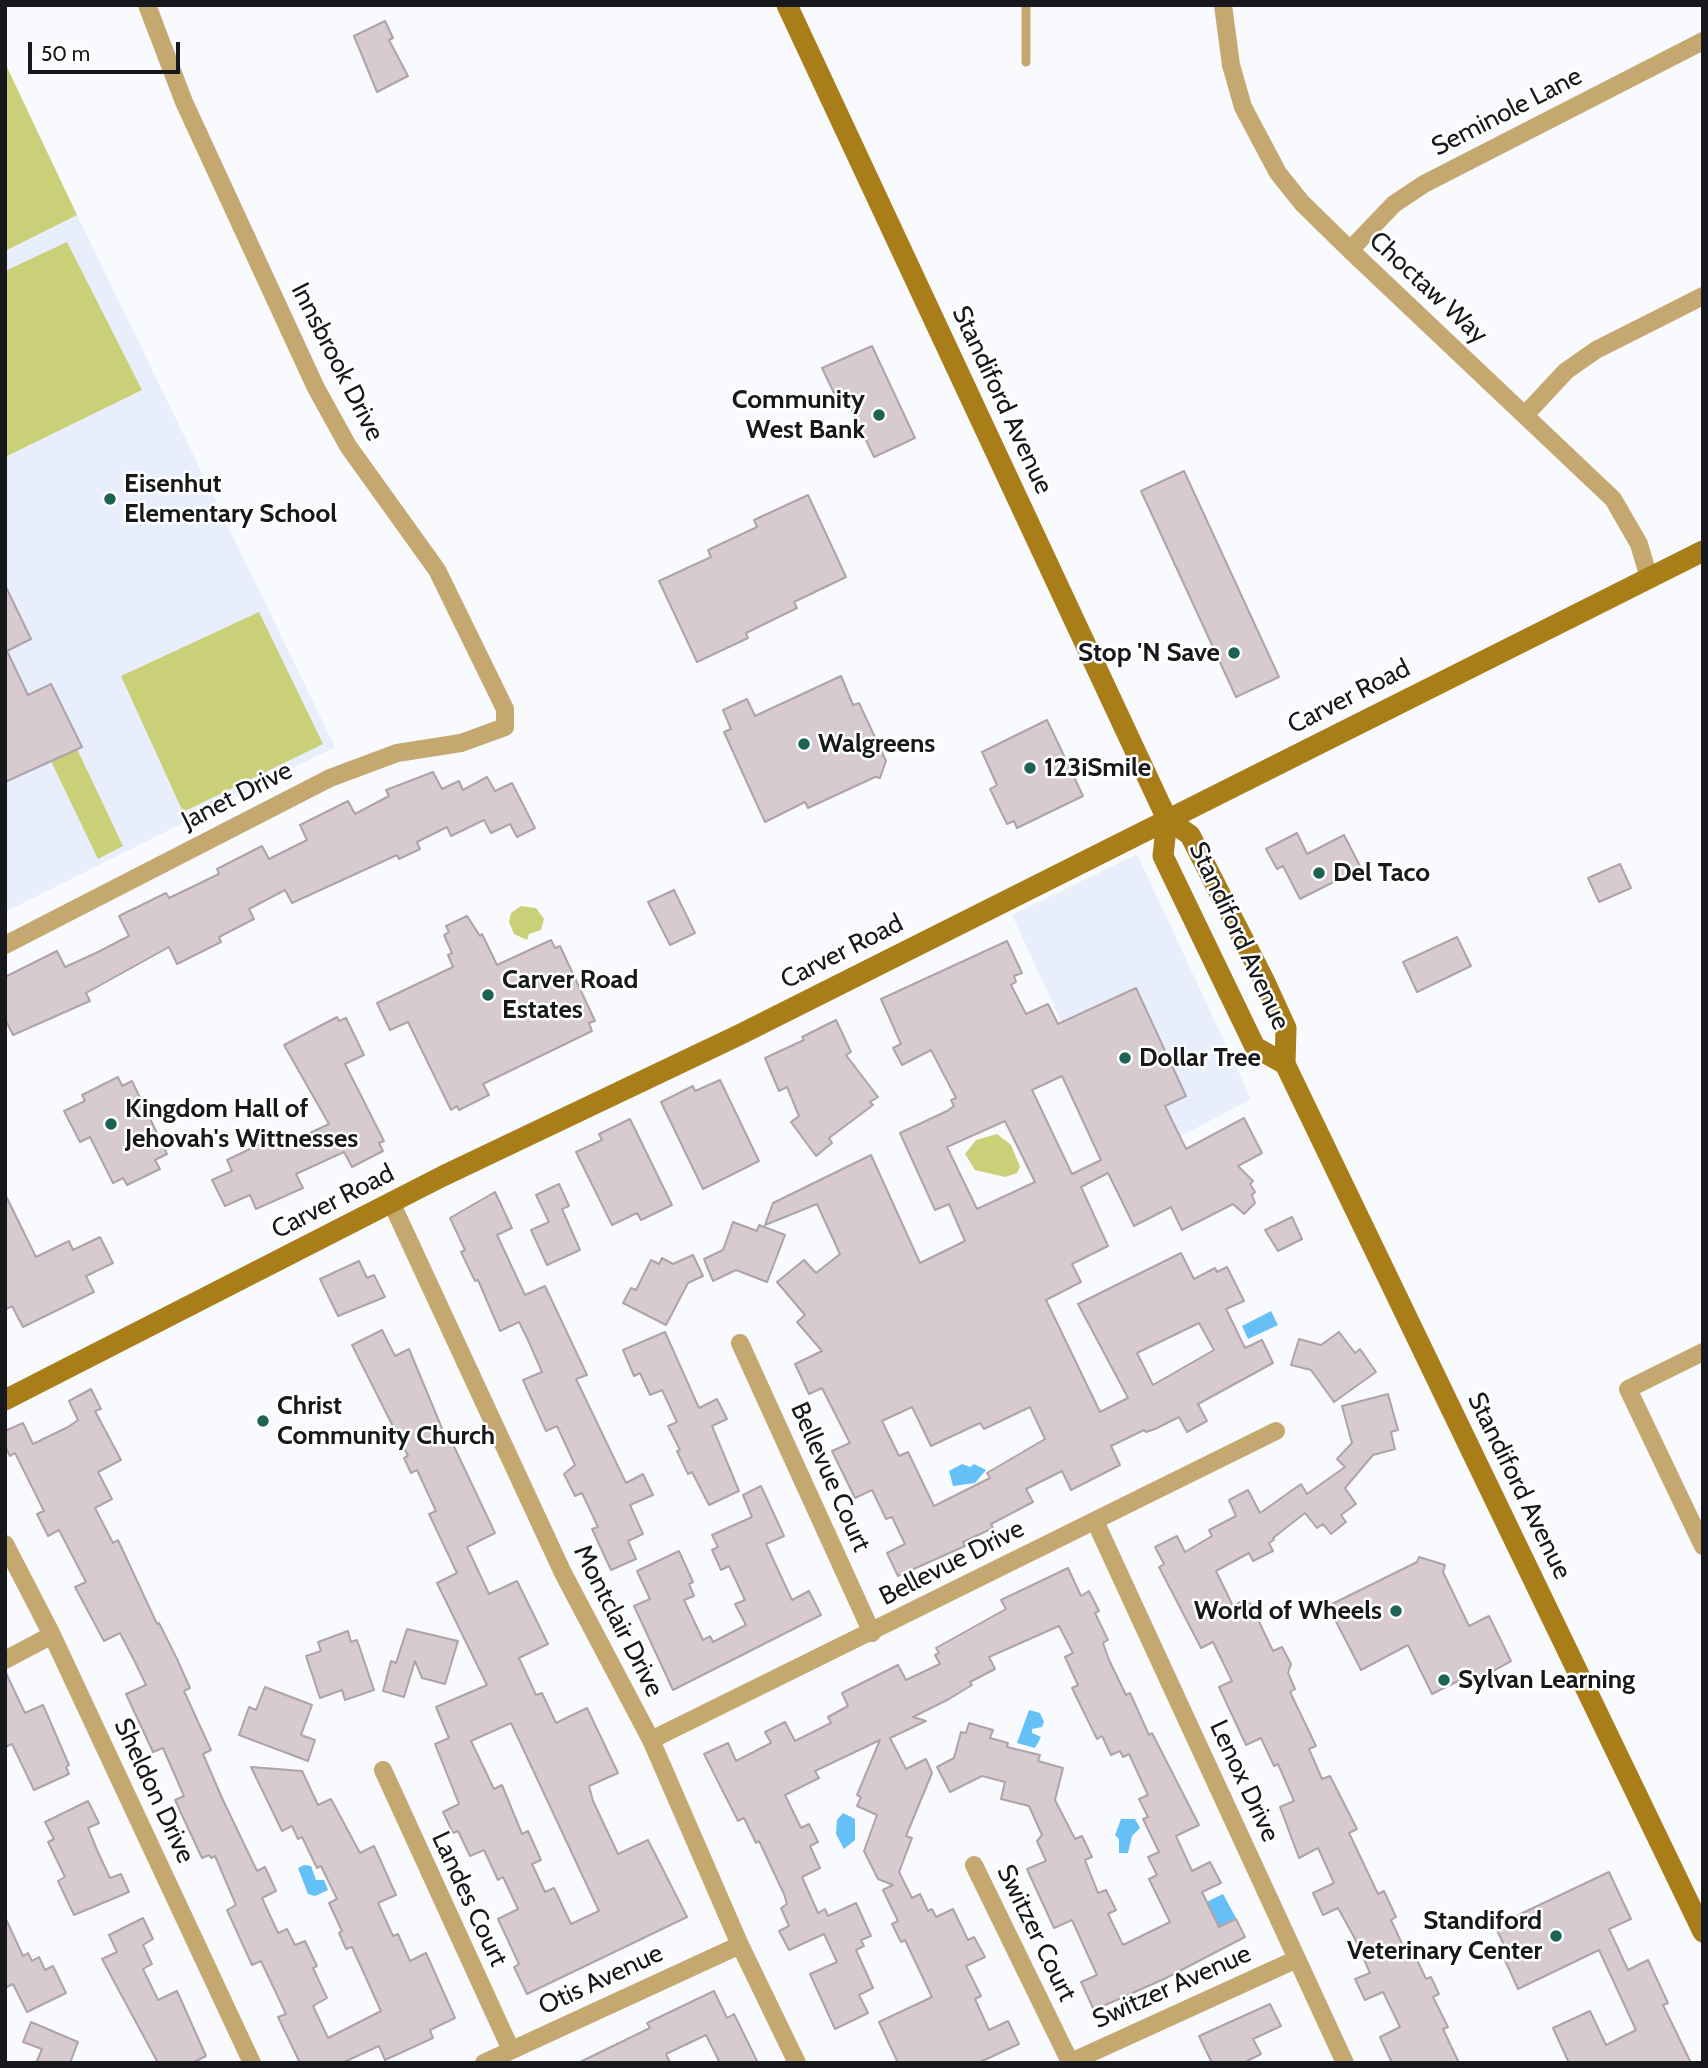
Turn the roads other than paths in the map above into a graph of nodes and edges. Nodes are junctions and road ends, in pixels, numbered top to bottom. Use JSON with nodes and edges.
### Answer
{"nodes":[{"id":1,"x":147,"y":5,"type":"edge"},
{"id":2,"x":787,"y":5,"type":"edge"},
{"id":3,"x":1026,"y":5,"type":"edge"},
{"id":4,"x":1223,"y":5,"type":"edge"},
{"id":5,"x":1703,"y":41,"type":"edge"},
{"id":6,"x":1026,"y":62,"type":"dead end"},
{"id":7,"x":1350,"y":250,"type":"junction"},
{"id":8,"x":1703,"y":296,"type":"edge"},
{"id":9,"x":1525,"y":415,"type":"junction"},
{"id":10,"x":1703,"y":551,"type":"edge"},
{"id":11,"x":1649,"y":578,"type":"junction"},
{"id":12,"x":505,"y":727,"type":"joint"},
{"id":13,"x":1167,"y":819,"type":"junction"},
{"id":14,"x":5,"y":945,"type":"edge"},
{"id":15,"x":1285,"y":1064,"type":"junction"},
{"id":16,"x":392,"y":1204,"type":"junction"},
{"id":17,"x":740,"y":1343,"type":"dead end"},
{"id":18,"x":1703,"y":1352,"type":"edge"},
{"id":19,"x":5,"y":1400,"type":"edge"},
{"id":20,"x":1276,"y":1432,"type":"dead end"},
{"id":21,"x":1096,"y":1521,"type":"junction"},
{"id":22,"x":5,"y":1544,"type":"edge"},
{"id":23,"x":1703,"y":1546,"type":"edge"},
{"id":24,"x":872,"y":1633,"type":"junction"},
{"id":25,"x":52,"y":1635,"type":"junction"},
{"id":26,"x":5,"y":1660,"type":"edge"},
{"id":27,"x":651,"y":1740,"type":"junction"},
{"id":28,"x":383,"y":1770,"type":"dead end"},
{"id":29,"x":974,"y":1865,"type":"dead end"},
{"id":30,"x":1703,"y":1932,"type":"edge"},
{"id":31,"x":740,"y":1945,"type":"junction"},
{"id":32,"x":1297,"y":1959,"type":"junction"},
{"id":33,"x":511,"y":2050,"type":"junction"},
{"id":34,"x":1070,"y":2062,"type":"edge"},
{"id":35,"x":252,"y":2063,"type":"edge"},
{"id":36,"x":484,"y":2063,"type":"edge"},
{"id":37,"x":797,"y":2063,"type":"edge"},
{"id":38,"x":1345,"y":2063,"type":"edge"}],
"edges":[{"from":1,"to":12,"type":"street","name":"Innsbrook Drive"},
{"from":2,"to":13,"type":"main road","name":"Standiford Avenue"},
{"from":3,"to":6,"type":"lane"},
{"from":4,"to":7,"type":"street","name":"Choctaw Way"},
{"from":5,"to":7,"type":"street","name":"Seminole Lane"},
{"from":7,"to":9,"type":"street","name":"Choctaw Way"},
{"from":8,"to":9,"type":"street"},
{"from":9,"to":11,"type":"street","name":"Choctaw Way"},
{"from":10,"to":11,"type":"main road","name":"Carver Road"},
{"from":11,"to":13,"type":"main road","name":"Carver Road"},
{"from":12,"to":14,"type":"street","name":"Janet Drive"},
{"from":13,"to":15,"type":"main road","name":"Standiford Avenue"},
{"from":13,"to":15,"type":"main road","name":"Standiford Avenue"},
{"from":13,"to":16,"type":"main road","name":"Carver Road"},
{"from":15,"to":30,"type":"main road","name":"Standiford Avenue"},
{"from":16,"to":19,"type":"main road","name":"Carver Road"},
{"from":16,"to":27,"type":"street","name":"Montclair Drive"},
{"from":17,"to":24,"type":"street","name":"Bellevue Court"},
{"from":18,"to":23,"type":"street"},
{"from":20,"to":21,"type":"street","name":"Bellevue Drive"},
{"from":21,"to":24,"type":"street","name":"Bellevue Drive"},
{"from":21,"to":32,"type":"street","name":"Lenox Drive"},
{"from":22,"to":25,"type":"street","name":"Sheldon Drive"},
{"from":24,"to":27,"type":"street","name":"Bellevue Drive"},
{"from":25,"to":26,"type":"street"},
{"from":25,"to":35,"type":"street","name":"Sheldon Drive"},
{"from":27,"to":31,"type":"street","name":"Montclair Drive"},
{"from":28,"to":33,"type":"street","name":"Landes Court"},
{"from":29,"to":34,"type":"street","name":"Switzer Court"},
{"from":31,"to":33,"type":"street","name":"Otis Avenue"},
{"from":31,"to":37,"type":"street","name":"Montclair Drive"},
{"from":32,"to":34,"type":"street","name":"Switzer Avenue"},
{"from":32,"to":38,"type":"street","name":"Lenox Drive"},
{"from":33,"to":36,"type":"street","name":"Otis Avenue"}]}
